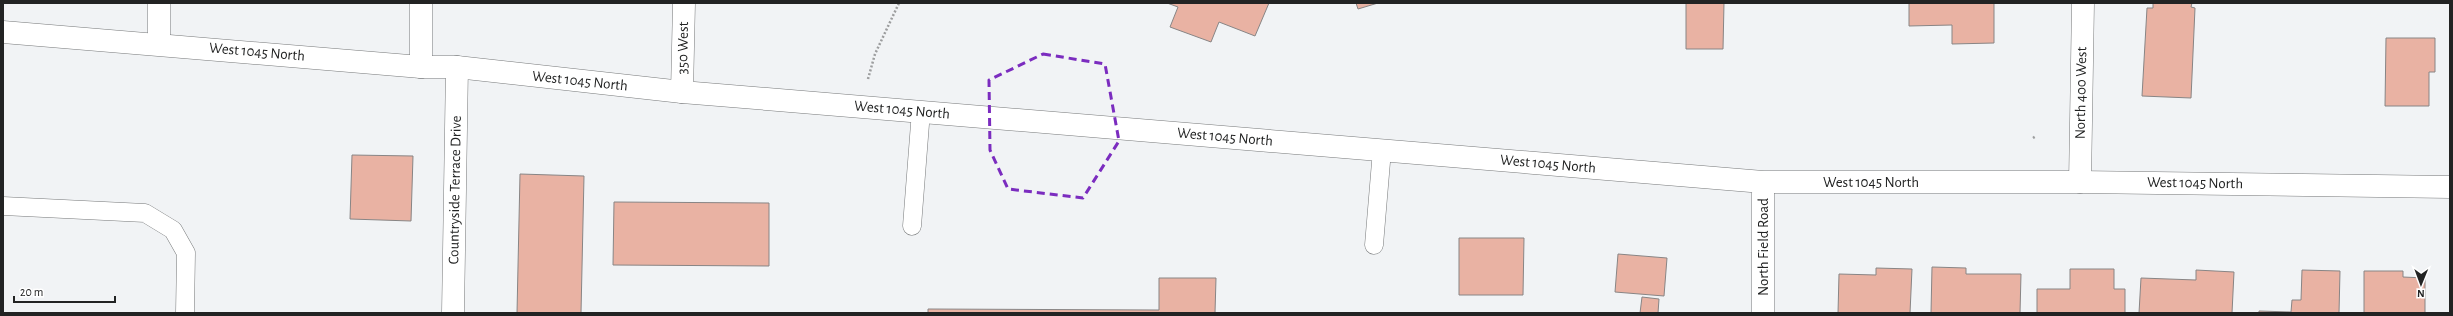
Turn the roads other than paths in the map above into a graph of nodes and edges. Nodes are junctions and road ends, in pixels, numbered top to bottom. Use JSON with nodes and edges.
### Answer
{"nodes":[{"id":1,"x":159,"y":3,"type":"edge"},
{"id":2,"x":421,"y":3,"type":"edge"},
{"id":3,"x":684,"y":3,"type":"edge"},
{"id":4,"x":2083,"y":3,"type":"edge"},
{"id":5,"x":3,"y":32,"type":"edge"},
{"id":6,"x":159,"y":43,"type":"junction"},
{"id":7,"x":421,"y":67,"type":"junction"},
{"id":8,"x":457,"y":67,"type":"junction"},
{"id":9,"x":682,"y":92,"type":"junction"},
{"id":10,"x":922,"y":111,"type":"junction"},
{"id":11,"x":1382,"y":150,"type":"junction"},
{"id":12,"x":1763,"y":182,"type":"junction"},
{"id":13,"x":2080,"y":182,"type":"junction"},
{"id":14,"x":2450,"y":187,"type":"edge"},
{"id":15,"x":3,"y":206,"type":"edge"},
{"id":16,"x":912,"y":226,"type":"dead end"},
{"id":17,"x":1374,"y":245,"type":"dead end"},
{"id":18,"x":185,"y":313,"type":"edge"},
{"id":19,"x":453,"y":313,"type":"edge"},
{"id":20,"x":1763,"y":313,"type":"edge"}],
"edges":[{"from":1,"to":6,"type":"main road"},
{"from":2,"to":7,"type":"main road"},
{"from":3,"to":9,"type":"main road","name":"350 West"},
{"from":4,"to":13,"type":"main road","name":"North 400 West"},
{"from":5,"to":6,"type":"main road","name":"West 1045 North"},
{"from":6,"to":7,"type":"main road","name":"West 1045 North"},
{"from":7,"to":8,"type":"main road","name":"West 1045 North"},
{"from":8,"to":9,"type":"main road","name":"West 1045 North"},
{"from":8,"to":19,"type":"main road","name":"Countryside Terrace Drive"},
{"from":9,"to":10,"type":"main road","name":"West 1045 North"},
{"from":10,"to":11,"type":"main road","name":"West 1045 North"},
{"from":10,"to":16,"type":"lane"},
{"from":11,"to":12,"type":"main road","name":"West 1045 North"},
{"from":11,"to":17,"type":"lane"},
{"from":12,"to":13,"type":"main road","name":"West 1045 North"},
{"from":12,"to":20,"type":"main road","name":"North Field Road"},
{"from":13,"to":14,"type":"main road","name":"West 1045 North"},
{"from":15,"to":18,"type":"lane"}]}
